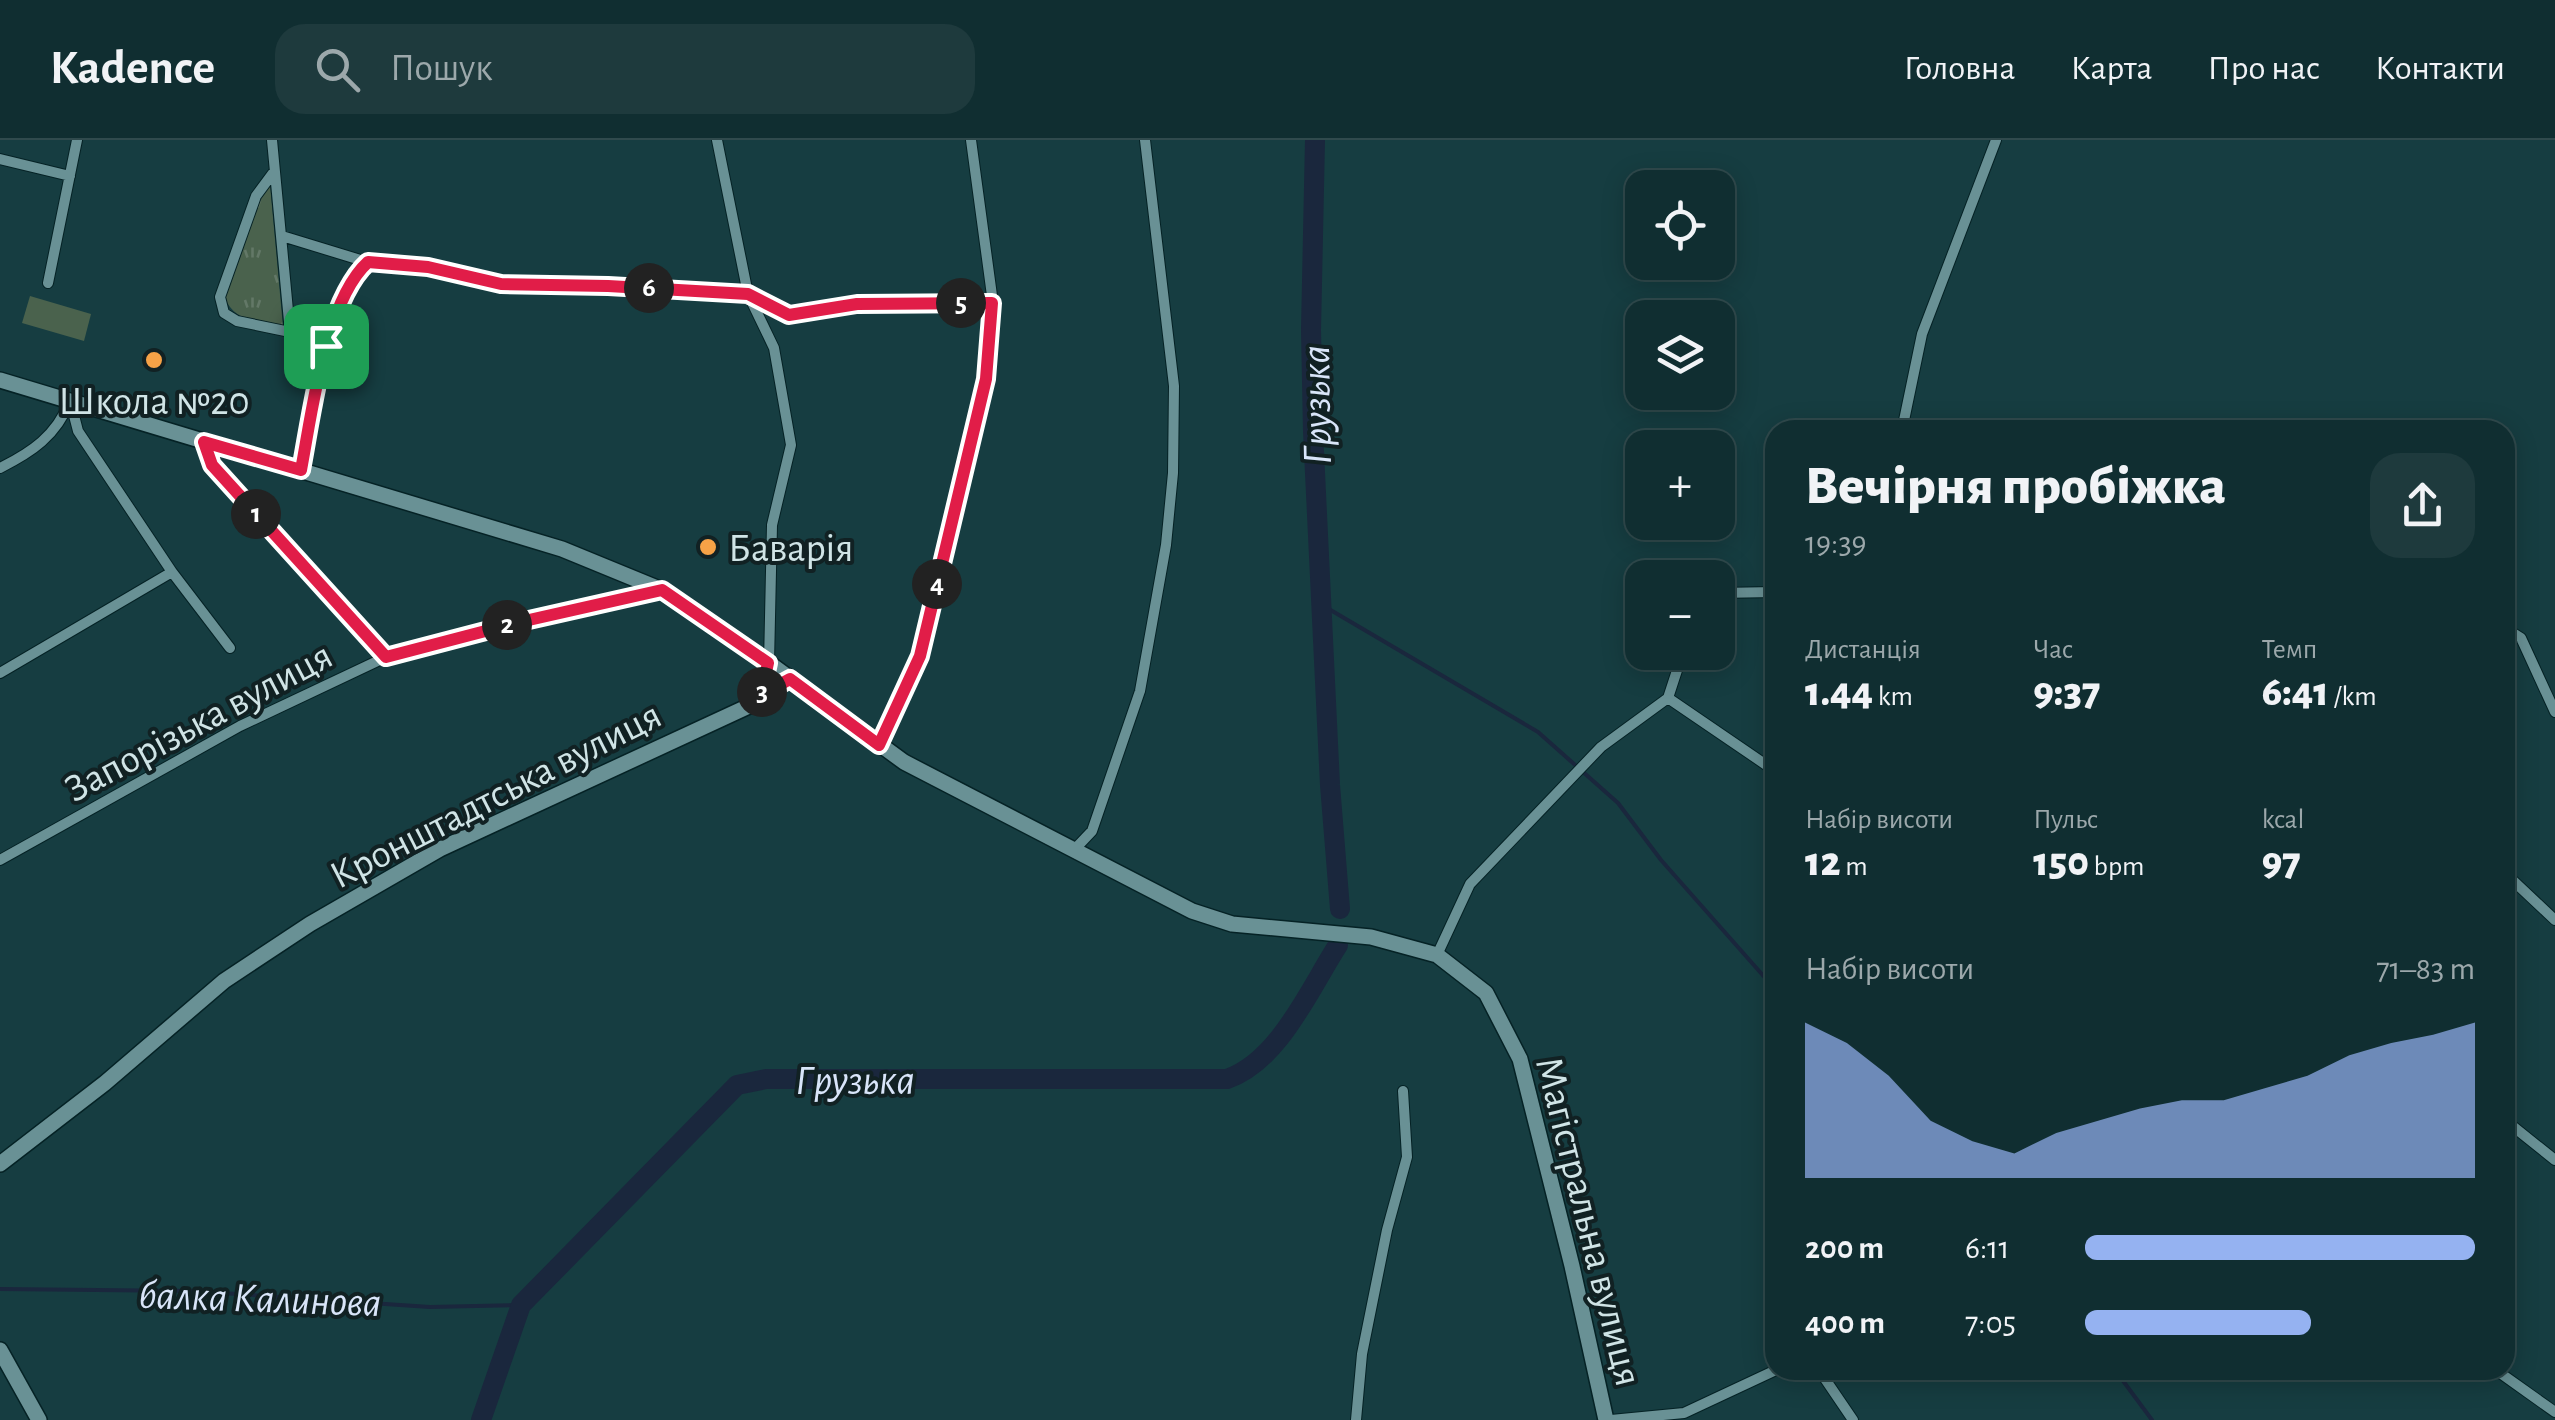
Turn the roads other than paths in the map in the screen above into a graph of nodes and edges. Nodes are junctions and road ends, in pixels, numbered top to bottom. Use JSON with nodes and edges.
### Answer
{"nodes":[{"id":1,"x":78,"y":140,"type":"edge"},
{"id":2,"x":272,"y":140,"type":"edge"},
{"id":3,"x":717,"y":140,"type":"edge"},
{"id":4,"x":971,"y":140,"type":"edge"},
{"id":5,"x":1145,"y":140,"type":"edge"},
{"id":6,"x":1996,"y":140,"type":"edge"},
{"id":7,"x":0,"y":159,"type":"edge"},
{"id":8,"x":273,"y":172,"type":"junction"},
{"id":9,"x":70,"y":176,"type":"junction"},
{"id":10,"x":282,"y":236,"type":"junction"},
{"id":11,"x":368,"y":262,"type":"junction"},
{"id":12,"x":48,"y":283,"type":"dead end"},
{"id":13,"x":748,"y":294,"type":"junction"},
{"id":14,"x":992,"y":303,"type":"junction"},
{"id":15,"x":290,"y":332,"type":"junction"},
{"id":16,"x":326,"y":346,"type":"junction"},
{"id":17,"x":0,"y":380,"type":"edge"},
{"id":18,"x":70,"y":400,"type":"junction"},
{"id":19,"x":1904,"y":420,"type":"edge"},
{"id":20,"x":204,"y":442,"type":"junction"},
{"id":21,"x":0,"y":468,"type":"edge"},
{"id":22,"x":301,"y":470,"type":"junction"},
{"id":23,"x":172,"y":572,"type":"junction"},
{"id":24,"x":662,"y":590,"type":"junction"},
{"id":25,"x":1735,"y":592,"type":"edge"},
{"id":26,"x":1765,"y":592,"type":"edge"},
{"id":27,"x":2515,"y":634,"type":"edge"},
{"id":28,"x":230,"y":648,"type":"dead end"},
{"id":29,"x":386,"y":657,"type":"junction"},
{"id":30,"x":768,"y":663,"type":"junction"},
{"id":31,"x":1678,"y":670,"type":"edge"},
{"id":32,"x":0,"y":673,"type":"edge"},
{"id":33,"x":790,"y":679,"type":"junction"},
{"id":34,"x":761,"y":695,"type":"junction"},
{"id":35,"x":1668,"y":698,"type":"junction"},
{"id":36,"x":2555,"y":712,"type":"edge"},
{"id":37,"x":879,"y":745,"type":"junction"},
{"id":38,"x":1765,"y":764,"type":"edge"},
{"id":39,"x":1074,"y":850,"type":"junction"},
{"id":40,"x":0,"y":860,"type":"edge"},
{"id":41,"x":2515,"y":882,"type":"edge"},
{"id":42,"x":2555,"y":920,"type":"edge"},
{"id":43,"x":1438,"y":955,"type":"junction"},
{"id":44,"x":1403,"y":1091,"type":"dead end"},
{"id":45,"x":2515,"y":1128,"type":"edge"},
{"id":46,"x":2555,"y":1160,"type":"edge"},
{"id":47,"x":0,"y":1164,"type":"edge"},
{"id":48,"x":0,"y":1350,"type":"edge"},
{"id":49,"x":1765,"y":1375,"type":"edge"},
{"id":50,"x":1826,"y":1380,"type":"edge"},
{"id":51,"x":2510,"y":1380,"type":"edge"},
{"id":52,"x":2555,"y":1412,"type":"edge"},
{"id":53,"x":40,"y":1420,"type":"edge"},
{"id":54,"x":1356,"y":1420,"type":"edge"},
{"id":55,"x":1608,"y":1420,"type":"edge"},
{"id":56,"x":1852,"y":1420,"type":"edge"}],
"edges":[{"from":1,"to":9,"type":"street"},
{"from":2,"to":8,"type":"street"},
{"from":3,"to":13,"type":"street"},
{"from":4,"to":14,"type":"street"},
{"from":5,"to":39,"type":"street"},
{"from":6,"to":19,"type":"street"},
{"from":7,"to":9,"type":"street"},
{"from":8,"to":10,"type":"street"},
{"from":8,"to":15,"type":"street"},
{"from":9,"to":12,"type":"street"},
{"from":10,"to":11,"type":"street"},
{"from":10,"to":15,"type":"street"},
{"from":11,"to":13,"type":"street"},
{"from":11,"to":16,"type":"street"},
{"from":13,"to":14,"type":"street"},
{"from":13,"to":30,"type":"street"},
{"from":14,"to":37,"type":"street"},
{"from":15,"to":16,"type":"street"},
{"from":16,"to":22,"type":"street"},
{"from":17,"to":18,"type":"main road","name":"Магістральна вулиця"},
{"from":18,"to":20,"type":"main road","name":"Магістральна вулиця"},
{"from":18,"to":21,"type":"street"},
{"from":18,"to":23,"type":"street"},
{"from":20,"to":22,"type":"main road","name":"Магістральна вулиця"},
{"from":20,"to":29,"type":"street"},
{"from":22,"to":24,"type":"main road","name":"Магістральна вулиця"},
{"from":23,"to":28,"type":"street"},
{"from":23,"to":32,"type":"street"},
{"from":24,"to":29,"type":"street","name":"Запорізька вулиця"},
{"from":24,"to":30,"type":"main road","name":"Магістральна вулиця"},
{"from":25,"to":26,"type":"street"},
{"from":27,"to":36,"type":"street"},
{"from":29,"to":40,"type":"street","name":"Запорізька вулиця"},
{"from":30,"to":33,"type":"main road","name":"Магістральна вулиця"},
{"from":30,"to":34,"type":"main road"},
{"from":31,"to":35,"type":"street"},
{"from":33,"to":34,"type":"main road","name":"Кронштадтська вулиця"},
{"from":33,"to":37,"type":"main road","name":"Магістральна вулиця"},
{"from":34,"to":47,"type":"main road","name":"Кронштадтська вулиця"},
{"from":35,"to":38,"type":"street"},
{"from":35,"to":43,"type":"street"},
{"from":37,"to":39,"type":"main road","name":"Магістральна вулиця"},
{"from":39,"to":43,"type":"main road","name":"Магістральна вулиця"},
{"from":41,"to":42,"type":"street"},
{"from":43,"to":55,"type":"main road","name":"Магістральна вулиця"},
{"from":44,"to":54,"type":"street"},
{"from":45,"to":46,"type":"street"},
{"from":48,"to":53,"type":"main road"},
{"from":49,"to":55,"type":"street"},
{"from":50,"to":56,"type":"street"},
{"from":51,"to":52,"type":"street"}]}
